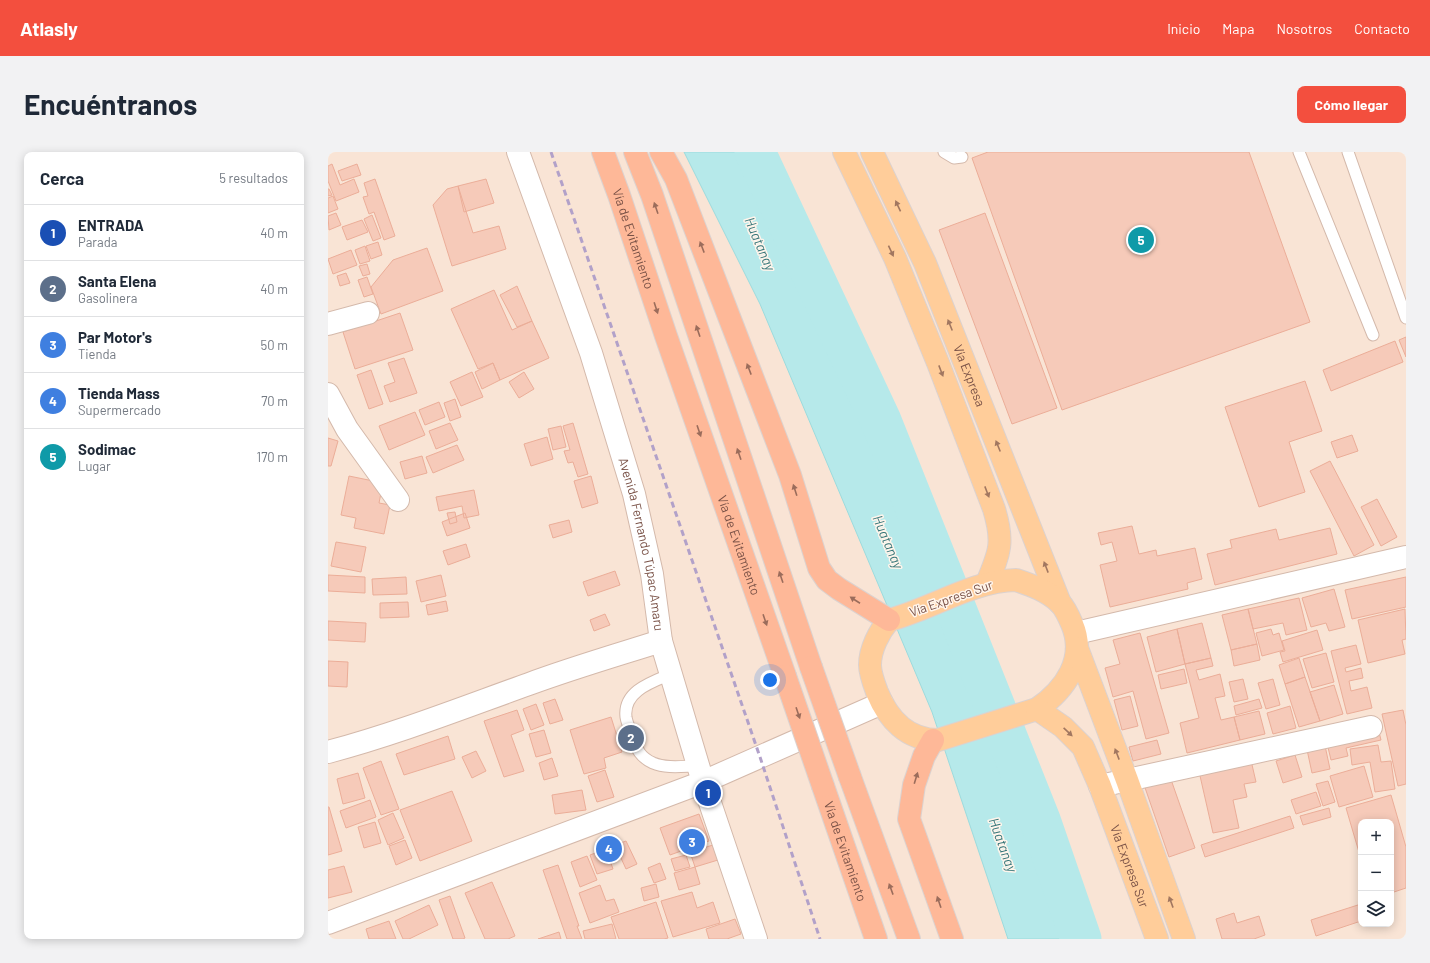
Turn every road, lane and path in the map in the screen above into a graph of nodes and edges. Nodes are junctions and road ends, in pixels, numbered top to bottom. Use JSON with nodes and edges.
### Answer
{"nodes":[{"id":1,"x":518,"y":152,"type":"edge"},
{"id":2,"x":603,"y":152,"type":"edge"},
{"id":3,"x":635,"y":152,"type":"edge"},
{"id":4,"x":661,"y":152,"type":"edge"},
{"id":5,"x":844,"y":152,"type":"edge"},
{"id":6,"x":872,"y":152,"type":"edge"},
{"id":7,"x":944,"y":152,"type":"edge"},
{"id":8,"x":1299,"y":152,"type":"edge"},
{"id":9,"x":1348,"y":152,"type":"edge"},
{"id":10,"x":962,"y":157,"type":"dead end"},
{"id":11,"x":368,"y":312,"type":"dead end"},
{"id":12,"x":1406,"y":318,"type":"edge"},
{"id":13,"x":328,"y":324,"type":"edge"},
{"id":14,"x":1373,"y":335,"type":"dead end"},
{"id":15,"x":328,"y":394,"type":"edge"},
{"id":16,"x":398,"y":500,"type":"dead end"},
{"id":17,"x":1406,"y":557,"type":"edge"},
{"id":18,"x":983,"y":585,"type":"junction"},
{"id":19,"x":1060,"y":603,"type":"junction"},
{"id":20,"x":890,"y":619,"type":"junction"},
{"id":21,"x":1076,"y":640,"type":"junction"},
{"id":22,"x":661,"y":641,"type":"junction"},
{"id":23,"x":671,"y":674,"type":"junction"},
{"id":24,"x":882,"y":703,"type":"junction"},
{"id":25,"x":1033,"y":711,"type":"junction"},
{"id":26,"x":1371,"y":727,"type":"dead end"},
{"id":27,"x":936,"y":740,"type":"junction"},
{"id":28,"x":328,"y":752,"type":"edge"},
{"id":29,"x":701,"y":774,"type":"junction"},
{"id":30,"x":1127,"y":780,"type":"junction"},
{"id":31,"x":1100,"y":786,"type":"junction"},
{"id":32,"x":328,"y":923,"type":"edge"},
{"id":33,"x":756,"y":939,"type":"edge"},
{"id":34,"x":876,"y":939,"type":"edge"},
{"id":35,"x":908,"y":939,"type":"edge"},
{"id":36,"x":952,"y":939,"type":"edge"},
{"id":37,"x":1157,"y":939,"type":"edge"},
{"id":38,"x":1184,"y":939,"type":"edge"}],
"edges":[{"from":1,"to":22,"type":"street","name":"Avenida Fernando Túpac Amaru"},
{"from":2,"to":34,"type":"highway","name":"Vía de Evitamiento","one_way":true,"bridge":true},
{"from":35,"to":3,"type":"highway","one_way":true,"bridge":true},
{"from":20,"to":4,"type":"highway","one_way":true},
{"from":5,"to":18,"type":"main road","name":"Vía Expresa","one_way":true},
{"from":19,"to":6,"type":"main road","name":"Vía Expresa","one_way":true},
{"from":7,"to":10,"type":"lane"},
{"from":8,"to":14,"type":"lane"},
{"from":9,"to":12,"type":"lane"},
{"from":11,"to":13,"type":"street"},
{"from":15,"to":16,"type":"street"},
{"from":17,"to":21,"type":"street"},
{"from":18,"to":19,"type":"main road","name":"Vía Expresa Sur"},
{"from":18,"to":20,"type":"main road","name":"Vía Expresa Sur"},
{"from":19,"to":21,"type":"main road","name":"Vía Expresa Sur"},
{"from":20,"to":24,"type":"main road"},
{"from":21,"to":25,"type":"main road"},
{"from":30,"to":21,"type":"main road","name":"Vía Expresa Sur","one_way":true},
{"from":22,"to":23,"type":"street","name":"Avenida Fernando Túpac Amaru"},
{"from":22,"to":28,"type":"street"},
{"from":23,"to":29,"type":"street","name":"Avenida Fernando Túpac Amaru"},
{"from":23,"to":29,"type":"lane"},
{"from":24,"to":27,"type":"main road"},
{"from":24,"to":29,"type":"street"},
{"from":25,"to":27,"type":"main road"},
{"from":25,"to":31,"type":"main road","name":"Vía Expresa Sur","one_way":true},
{"from":26,"to":30,"type":"street"},
{"from":36,"to":27,"type":"highway","one_way":true},
{"from":29,"to":32,"type":"street"},
{"from":29,"to":33,"type":"street","name":"Avenida Fernando Túpac Amaru"},
{"from":30,"to":31,"type":"street"},
{"from":38,"to":30,"type":"main road","name":"Vía Expresa Sur","one_way":true},
{"from":31,"to":37,"type":"main road","name":"Vía Expresa Sur"}]}
